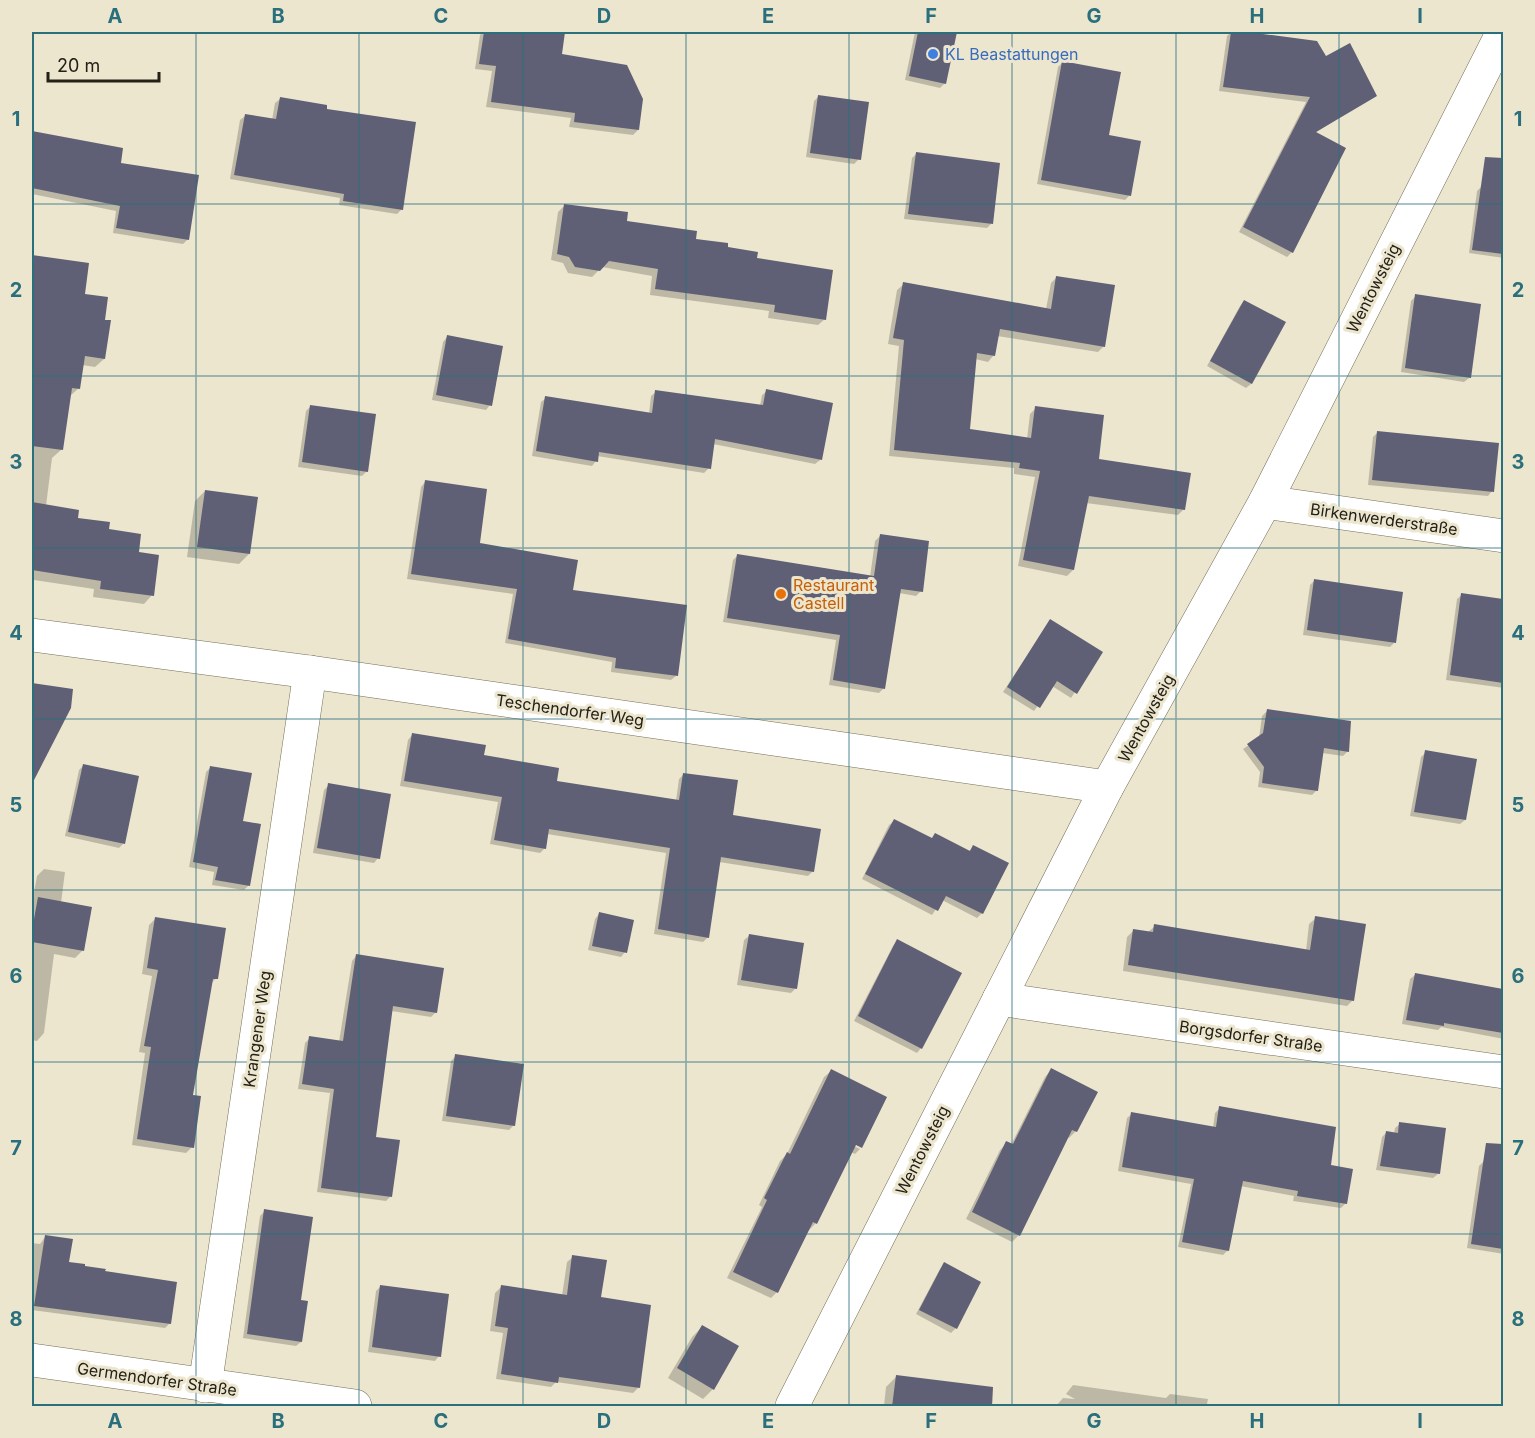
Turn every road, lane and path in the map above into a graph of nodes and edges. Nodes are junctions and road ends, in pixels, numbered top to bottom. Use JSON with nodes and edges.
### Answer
{"nodes":[{"id":1,"x":1503,"y":32,"type":"edge"},
{"id":2,"x":1264,"y":502,"type":"junction"},
{"id":3,"x":1503,"y":536,"type":"edge"},
{"id":4,"x":32,"y":635,"type":"edge"},
{"id":5,"x":310,"y":672,"type":"junction"},
{"id":6,"x":1107,"y":787,"type":"junction"},
{"id":7,"x":999,"y":999,"type":"junction"},
{"id":8,"x":1503,"y":1072,"type":"edge"},
{"id":9,"x":32,"y":1360,"type":"edge"},
{"id":10,"x":205,"y":1386,"type":"junction"},
{"id":11,"x":355,"y":1407,"type":"edge"},
{"id":12,"x":792,"y":1407,"type":"edge"}],
"edges":[{"from":1,"to":2,"type":"street","name":"Wentowsteig"},
{"from":2,"to":3,"type":"street","name":"Birkenwerderstraße"},
{"from":2,"to":6,"type":"street","name":"Wentowsteig"},
{"from":4,"to":5,"type":"street","name":"Teschendorfer Weg"},
{"from":5,"to":6,"type":"street","name":"Teschendorfer Weg"},
{"from":5,"to":10,"type":"street","name":"Krangener Weg"},
{"from":6,"to":7,"type":"street","name":"Wentowsteig"},
{"from":7,"to":8,"type":"street","name":"Borgsdorfer Straße"},
{"from":7,"to":12,"type":"street","name":"Wentowsteig"},
{"from":9,"to":10,"type":"street","name":"Germendorfer Straße"},
{"from":10,"to":11,"type":"street","name":"Germendorfer Straße"}]}
